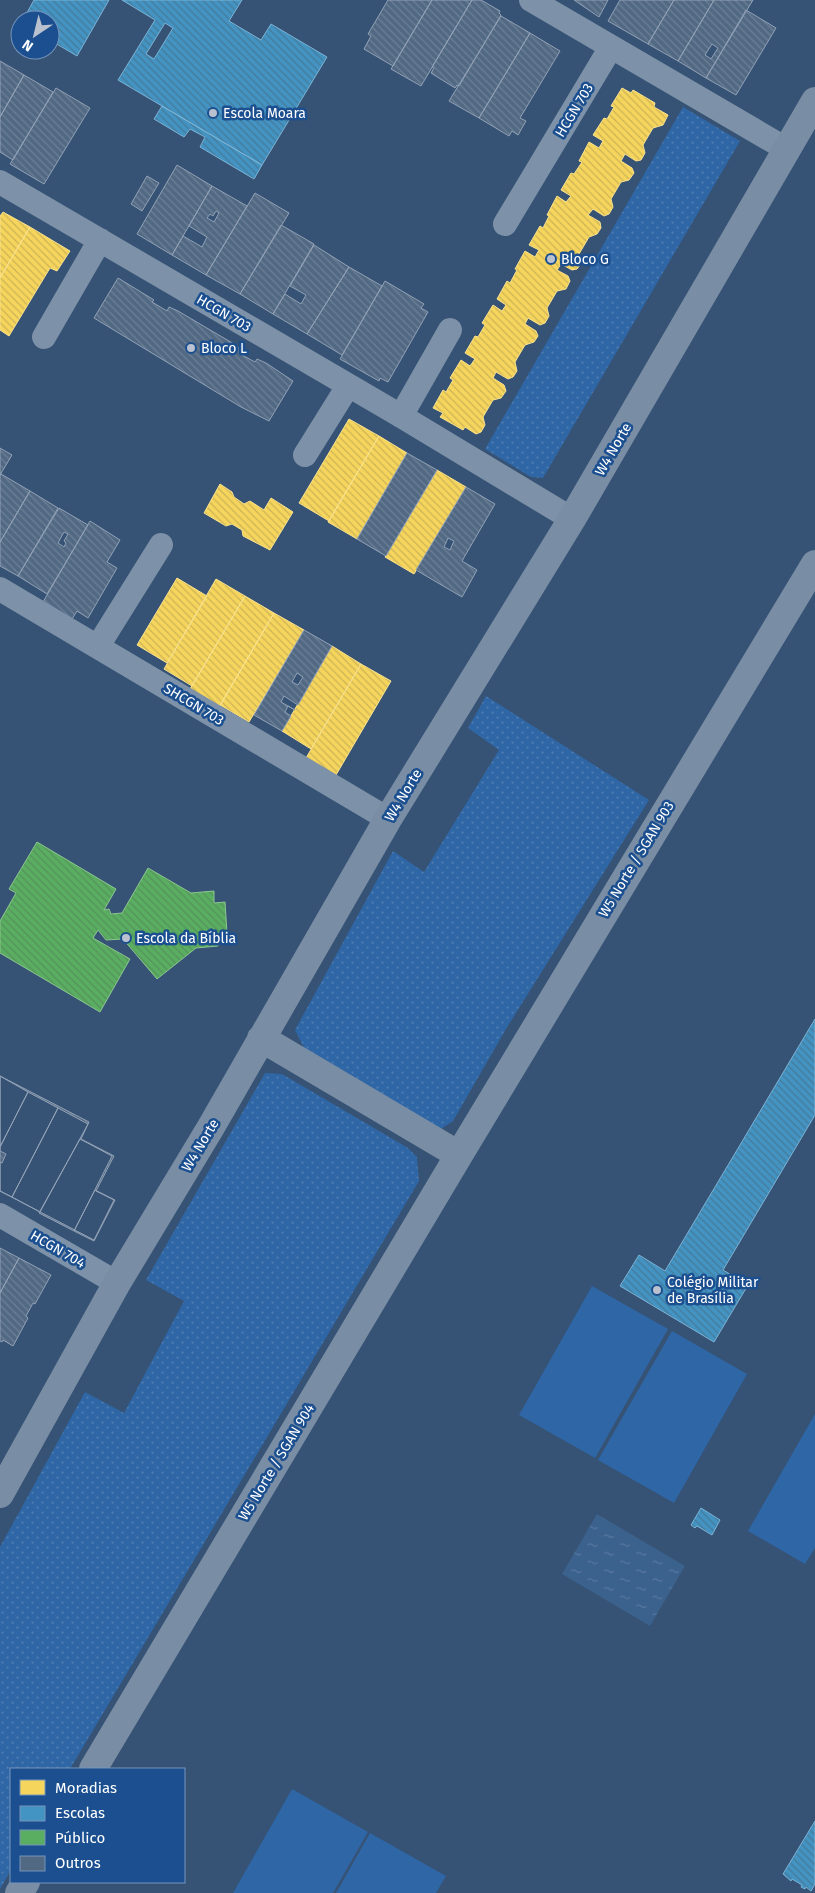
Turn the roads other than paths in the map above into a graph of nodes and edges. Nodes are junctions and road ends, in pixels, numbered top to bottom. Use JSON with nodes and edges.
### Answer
{"nodes":[{"id":1,"x":531,"y":0,"type":"edge"},
{"id":2,"x":611,"y":47,"type":"junction"},
{"id":3,"x":815,"y":101,"type":"edge"},
{"id":4,"x":788,"y":150,"type":"junction"},
{"id":5,"x":0,"y":182,"type":"edge"},
{"id":6,"x":505,"y":224,"type":"dead end"},
{"id":7,"x":100,"y":240,"type":"junction"},
{"id":8,"x":450,"y":330,"type":"dead end"},
{"id":9,"x":44,"y":337,"type":"dead end"},
{"id":10,"x":348,"y":386,"type":"junction"},
{"id":11,"x":401,"y":416,"type":"junction"},
{"id":12,"x":305,"y":455,"type":"dead end"},
{"id":13,"x":572,"y":519,"type":"junction"},
{"id":14,"x":161,"y":545,"type":"dead end"},
{"id":15,"x":815,"y":564,"type":"edge"},
{"id":16,"x":0,"y":589,"type":"edge"},
{"id":17,"x":98,"y":646,"type":"junction"},
{"id":18,"x":388,"y":819,"type":"junction"},
{"id":19,"x":261,"y":1038,"type":"junction"},
{"id":20,"x":459,"y":1155,"type":"junction"},
{"id":21,"x":0,"y":1215,"type":"edge"},
{"id":22,"x":117,"y":1283,"type":"junction"},
{"id":23,"x":0,"y":1494,"type":"edge"},
{"id":24,"x":94,"y":1768,"type":"edge"}],
"edges":[{"from":1,"to":2,"type":"street"},
{"from":2,"to":4,"type":"street"},
{"from":2,"to":6,"type":"street","name":"HCGN 703"},
{"from":3,"to":4,"type":"main road","name":"W4 Norte"},
{"from":4,"to":13,"type":"main road","name":"W4 Norte"},
{"from":5,"to":7,"type":"street","name":"HCGN 703"},
{"from":7,"to":9,"type":"street"},
{"from":7,"to":10,"type":"street","name":"HCGN 703"},
{"from":8,"to":11,"type":"street"},
{"from":10,"to":11,"type":"street","name":"HCGN 703"},
{"from":10,"to":12,"type":"street"},
{"from":11,"to":13,"type":"street","name":"HCGN 703"},
{"from":13,"to":18,"type":"main road","name":"W4 Norte"},
{"from":14,"to":17,"type":"street"},
{"from":15,"to":20,"type":"main road","name":"W5 Norte / SGAN 903"},
{"from":16,"to":17,"type":"street","name":"SHCGN 703"},
{"from":17,"to":18,"type":"street","name":"SHCGN 703"},
{"from":18,"to":19,"type":"main road","name":"W4 Norte"},
{"from":19,"to":20,"type":"main road"},
{"from":19,"to":22,"type":"main road","name":"W4 Norte"},
{"from":20,"to":24,"type":"main road","name":"W5 Norte / SGAN 904"},
{"from":21,"to":22,"type":"street","name":"HCGN 704"},
{"from":22,"to":23,"type":"main road","name":"W4 Norte"}]}
